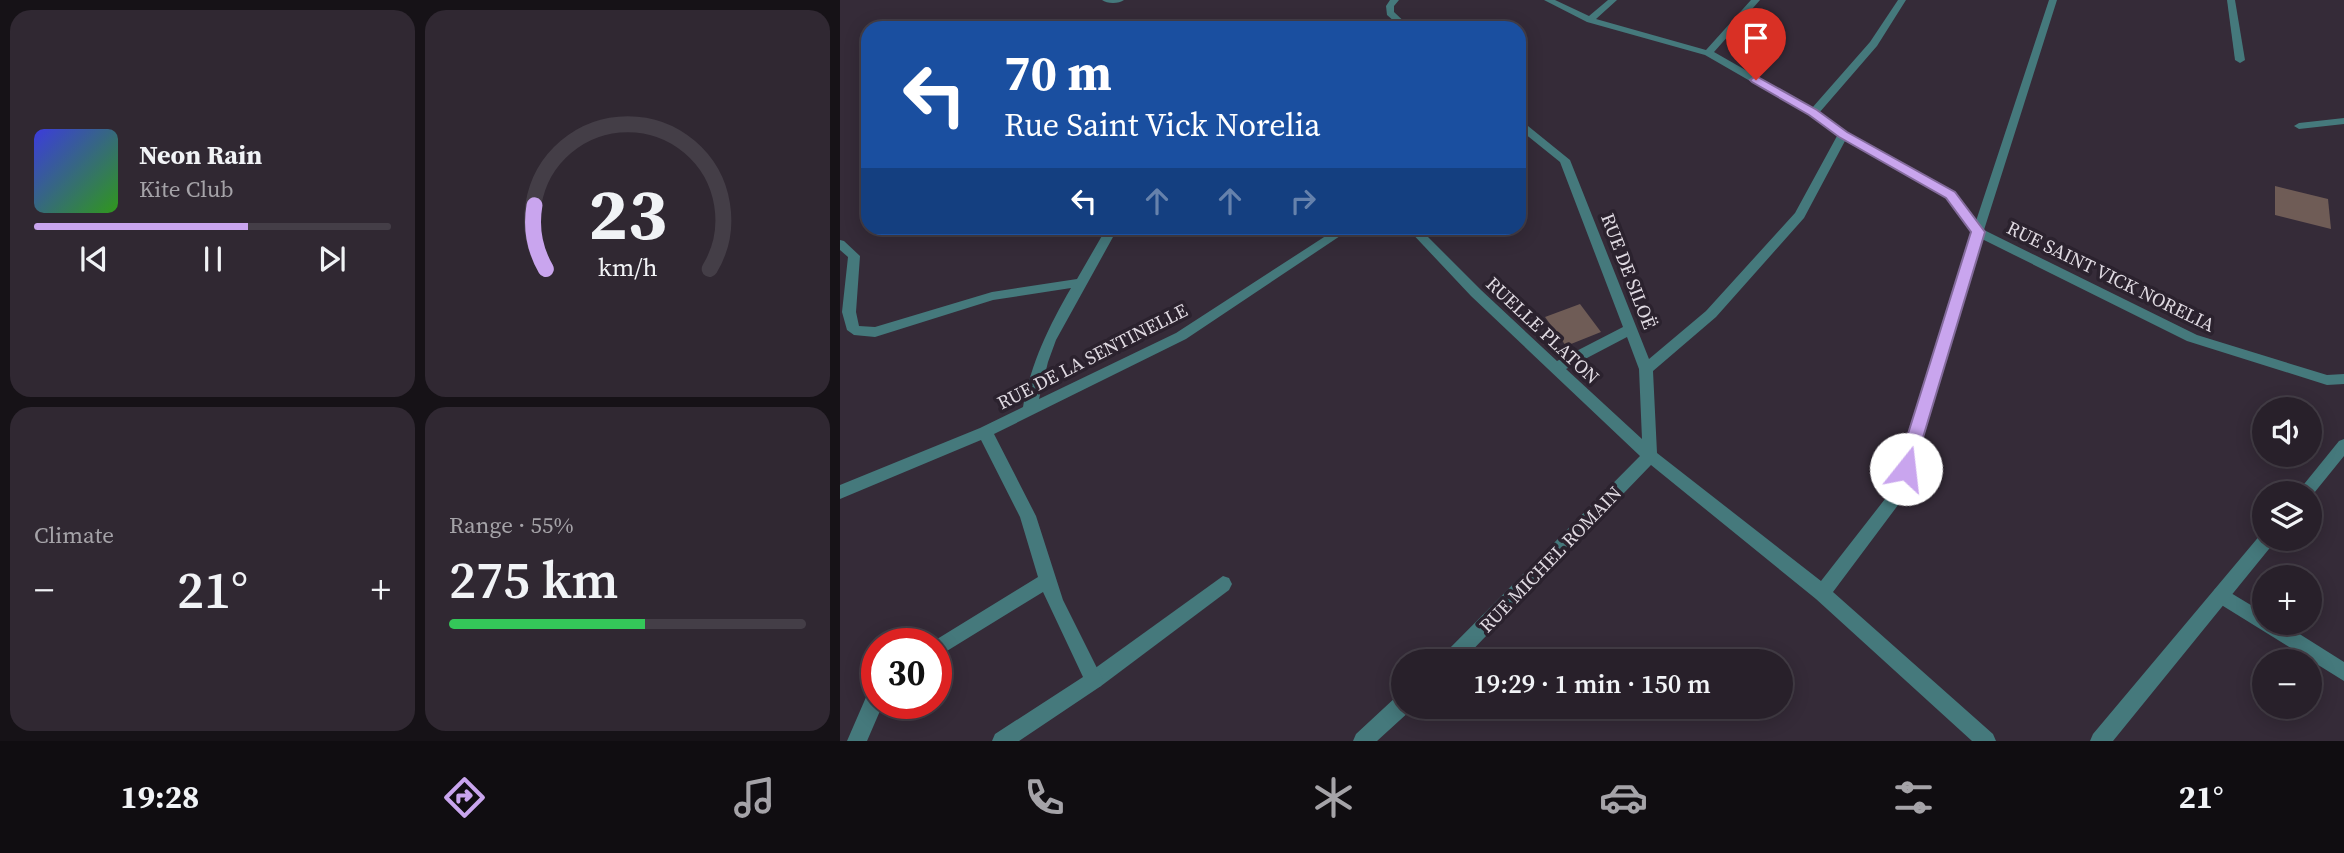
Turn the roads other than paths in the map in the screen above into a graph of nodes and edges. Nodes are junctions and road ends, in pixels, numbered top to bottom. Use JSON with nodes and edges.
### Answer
{"nodes":[{"id":1,"x":1106,"y":0,"type":"edge"},
{"id":2,"x":1120,"y":0,"type":"edge"},
{"id":3,"x":1395,"y":0,"type":"edge"},
{"id":4,"x":1548,"y":0,"type":"edge"},
{"id":5,"x":1613,"y":0,"type":"edge"},
{"id":6,"x":1756,"y":0,"type":"edge"},
{"id":7,"x":1902,"y":0,"type":"edge"},
{"id":8,"x":2053,"y":0,"type":"edge"},
{"id":9,"x":2231,"y":0,"type":"edge"},
{"id":10,"x":1590,"y":20,"type":"junction"},
{"id":11,"x":1399,"y":21,"type":"edge"},
{"id":12,"x":1708,"y":53,"type":"junction"},
{"id":13,"x":2240,"y":60,"type":"dead end"},
{"id":14,"x":1813,"y":113,"type":"junction"},
{"id":15,"x":2344,"y":121,"type":"edge"},
{"id":16,"x":2300,"y":126,"type":"dead end"},
{"id":17,"x":1526,"y":129,"type":"edge"},
{"id":18,"x":1843,"y":135,"type":"junction"},
{"id":19,"x":1978,"y":232,"type":"junction"},
{"id":20,"x":1335,"y":235,"type":"edge"},
{"id":21,"x":1420,"y":235,"type":"edge"},
{"id":22,"x":1107,"y":237,"type":"dead end"},
{"id":23,"x":840,"y":244,"type":"edge"},
{"id":24,"x":1083,"y":282,"type":"junction"},
{"id":25,"x":1631,"y":330,"type":"junction"},
{"id":26,"x":1555,"y":368,"type":"junction"},
{"id":27,"x":1646,"y":369,"type":"junction"},
{"id":28,"x":2344,"y":379,"type":"edge"},
{"id":29,"x":1030,"y":410,"type":"junction"},
{"id":30,"x":985,"y":432,"type":"junction"},
{"id":31,"x":2344,"y":445,"type":"edge"},
{"id":32,"x":1650,"y":456,"type":"junction"},
{"id":33,"x":2315,"y":481,"type":"edge"},
{"id":34,"x":840,"y":492,"type":"edge"},
{"id":35,"x":2257,"y":551,"type":"edge"},
{"id":36,"x":1048,"y":580,"type":"junction"},
{"id":37,"x":1223,"y":584,"type":"dead end"},
{"id":38,"x":1822,"y":593,"type":"junction"},
{"id":39,"x":2221,"y":595,"type":"junction"},
{"id":40,"x":2252,"y":614,"type":"edge"},
{"id":41,"x":2286,"y":635,"type":"edge"},
{"id":42,"x":952,"y":638,"type":"edge"},
{"id":43,"x":1461,"y":649,"type":"edge"},
{"id":44,"x":2344,"y":672,"type":"edge"},
{"id":45,"x":1094,"y":680,"type":"junction"},
{"id":46,"x":1391,"y":715,"type":"edge"},
{"id":47,"x":867,"y":719,"type":"edge"},
{"id":48,"x":858,"y":741,"type":"edge"},
{"id":49,"x":1002,"y":741,"type":"edge"},
{"id":50,"x":1363,"y":741,"type":"edge"},
{"id":51,"x":1986,"y":741,"type":"edge"},
{"id":52,"x":2100,"y":741,"type":"edge"}],
"edges":[{"from":1,"to":2,"type":"street"},
{"from":3,"to":11,"type":"street"},
{"from":4,"to":10,"type":"street","name":"RUE SAINT VICK NORELIA"},
{"from":5,"to":10,"type":"street"},
{"from":6,"to":12,"type":"street"},
{"from":7,"to":14,"type":"street"},
{"from":8,"to":19,"type":"street"},
{"from":9,"to":13,"type":"street"},
{"from":10,"to":12,"type":"street","name":"RUE SAINT VICK NORELIA"},
{"from":12,"to":14,"type":"street","name":"RUE SAINT VICK NORELIA"},
{"from":14,"to":18,"type":"street","name":"RUE SAINT VICK NORELIA"},
{"from":15,"to":16,"type":"street"},
{"from":17,"to":25,"type":"street","name":"RUE DE SILOË"},
{"from":18,"to":19,"type":"street","name":"RUE SAINT VICK NORELIA"},
{"from":18,"to":27,"type":"street"},
{"from":19,"to":28,"type":"street","name":"RUE SAINT VICK NORELIA"},
{"from":19,"to":38,"type":"street"},
{"from":20,"to":29,"type":"street","name":"RUE DE LA SENTINELLE"},
{"from":21,"to":26,"type":"street","name":"RUELLE PLATON"},
{"from":22,"to":24,"type":"street"},
{"from":23,"to":24,"type":"street"},
{"from":24,"to":29,"type":"street"},
{"from":25,"to":26,"type":"street"},
{"from":25,"to":27,"type":"street","name":"RUE DE SILOË"},
{"from":26,"to":32,"type":"street","name":"RUELLE PLATON"},
{"from":27,"to":32,"type":"street","name":"RUE DE SILOË"},
{"from":29,"to":30,"type":"street","name":"RUE DE LA SENTINELLE"},
{"from":30,"to":34,"type":"street","name":"RUE DE LA SENTINELLE"},
{"from":30,"to":36,"type":"street"},
{"from":31,"to":33,"type":"street"},
{"from":32,"to":38,"type":"street","name":"RUELLE PLATON"},
{"from":32,"to":43,"type":"street","name":"RUE MICHEL ROMAIN"},
{"from":35,"to":39,"type":"street"},
{"from":36,"to":42,"type":"street"},
{"from":36,"to":45,"type":"street"},
{"from":37,"to":45,"type":"street"},
{"from":38,"to":51,"type":"street","name":"RUELLE PLATON"},
{"from":39,"to":40,"type":"street"},
{"from":39,"to":52,"type":"street"},
{"from":41,"to":44,"type":"street"},
{"from":45,"to":49,"type":"street"},
{"from":46,"to":50,"type":"street"},
{"from":47,"to":48,"type":"street"}]}
